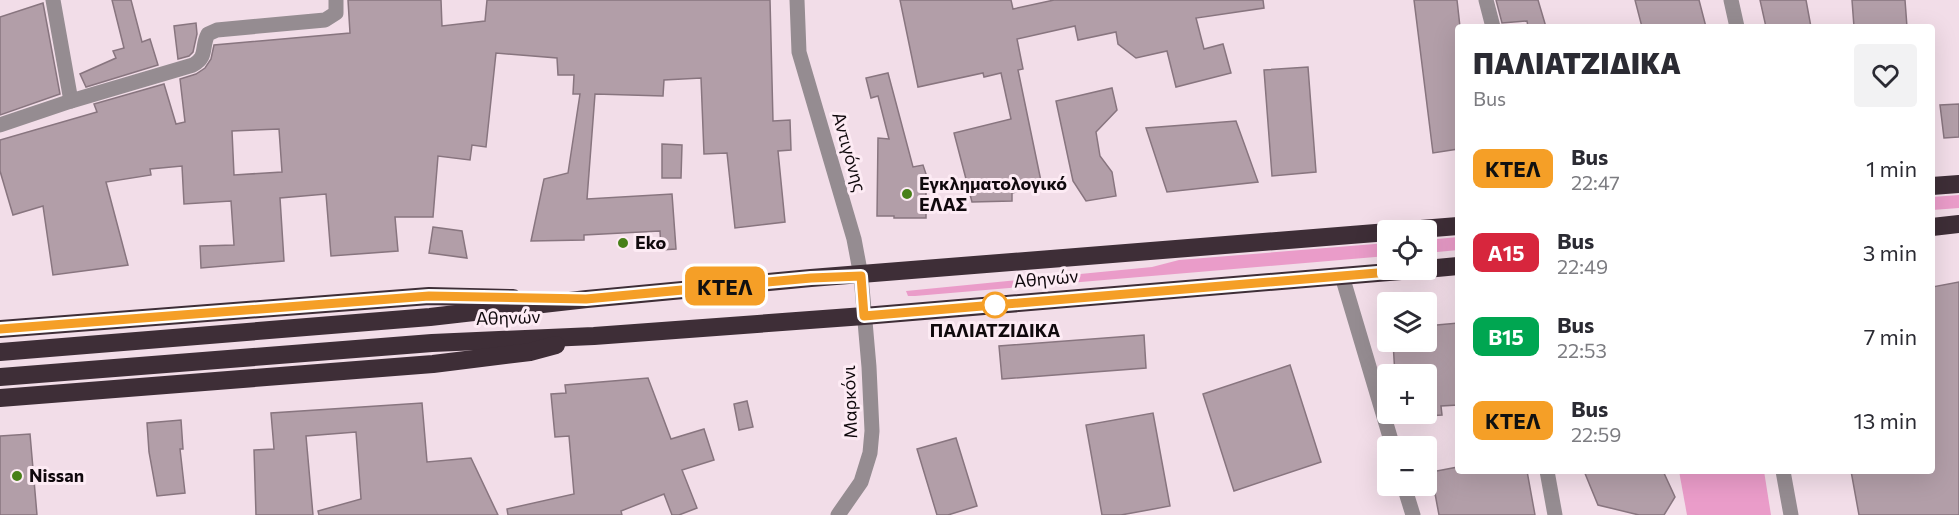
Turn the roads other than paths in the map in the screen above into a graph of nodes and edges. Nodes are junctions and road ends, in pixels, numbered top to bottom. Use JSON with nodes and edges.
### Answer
{"nodes":[{"id":1,"x":53,"y":0,"type":"edge"},
{"id":2,"x":336,"y":0,"type":"edge"},
{"id":3,"x":797,"y":0,"type":"edge"},
{"id":4,"x":1486,"y":0,"type":"edge"},
{"id":5,"x":1731,"y":0,"type":"edge"},
{"id":6,"x":1492,"y":24,"type":"edge"},
{"id":7,"x":1736,"y":24,"type":"edge"},
{"id":8,"x":71,"y":101,"type":"junction"},
{"id":9,"x":0,"y":125,"type":"edge"},
{"id":10,"x":1959,"y":184,"type":"edge"},
{"id":11,"x":1935,"y":186,"type":"edge"},
{"id":12,"x":1959,"y":224,"type":"edge"},
{"id":13,"x":1455,"y":226,"type":"edge"},
{"id":14,"x":1935,"y":227,"type":"edge"},
{"id":15,"x":1437,"y":228,"type":"edge"},
{"id":16,"x":1377,"y":233,"type":"edge"},
{"id":17,"x":1455,"y":266,"type":"edge"},
{"id":18,"x":1437,"y":268,"type":"edge"},
{"id":19,"x":1377,"y":273,"type":"edge"},
{"id":20,"x":861,"y":276,"type":"junction"},
{"id":21,"x":1342,"y":276,"type":"junction"},
{"id":22,"x":586,"y":299,"type":"junction"},
{"id":23,"x":864,"y":316,"type":"junction"},
{"id":24,"x":0,"y":329,"type":"edge"},
{"id":25,"x":594,"y":336,"type":"junction"},
{"id":26,"x":0,"y":352,"type":"edge"},
{"id":27,"x":0,"y":376,"type":"edge"},
{"id":28,"x":0,"y":398,"type":"edge"},
{"id":29,"x":1390,"y":436,"type":"edge"},
{"id":30,"x":1548,"y":474,"type":"edge"},
{"id":31,"x":1784,"y":474,"type":"edge"},
{"id":32,"x":1407,"y":496,"type":"edge"},
{"id":33,"x":838,"y":515,"type":"edge"},
{"id":34,"x":1413,"y":515,"type":"edge"},
{"id":35,"x":1555,"y":515,"type":"edge"},
{"id":36,"x":1791,"y":515,"type":"edge"}],
"edges":[{"from":1,"to":8,"type":"street"},
{"from":2,"to":8,"type":"street"},
{"from":3,"to":20,"type":"street","name":"Αντιγόνης"},
{"from":4,"to":6,"type":"street"},
{"from":5,"to":7,"type":"street"},
{"from":8,"to":9,"type":"street"},
{"from":10,"to":11,"type":"highway"},
{"from":12,"to":14,"type":"highway"},
{"from":13,"to":15,"type":"highway"},
{"from":16,"to":20,"type":"highway","name":"Αθηνών"},
{"from":17,"to":18,"type":"highway"},
{"from":19,"to":21,"type":"highway","name":"Αθηνών"},
{"from":20,"to":22,"type":"highway","name":"Αθηνών"},
{"from":20,"to":23,"type":"street","name":"Αντιγόνης"},
{"from":21,"to":23,"type":"highway","name":"Αθηνών"},
{"from":21,"to":29,"type":"street"},
{"from":22,"to":24,"type":"highway"},
{"from":22,"to":26,"type":"highway","name":"Αθηνών"},
{"from":23,"to":25,"type":"highway","name":"Αθηνών"},
{"from":23,"to":33,"type":"street","name":"Μαρκόνι"},
{"from":25,"to":27,"type":"highway","name":"Αθηνών"},
{"from":25,"to":28,"type":"highway"},
{"from":30,"to":35,"type":"street"},
{"from":31,"to":36,"type":"street"},
{"from":32,"to":34,"type":"street"}]}
